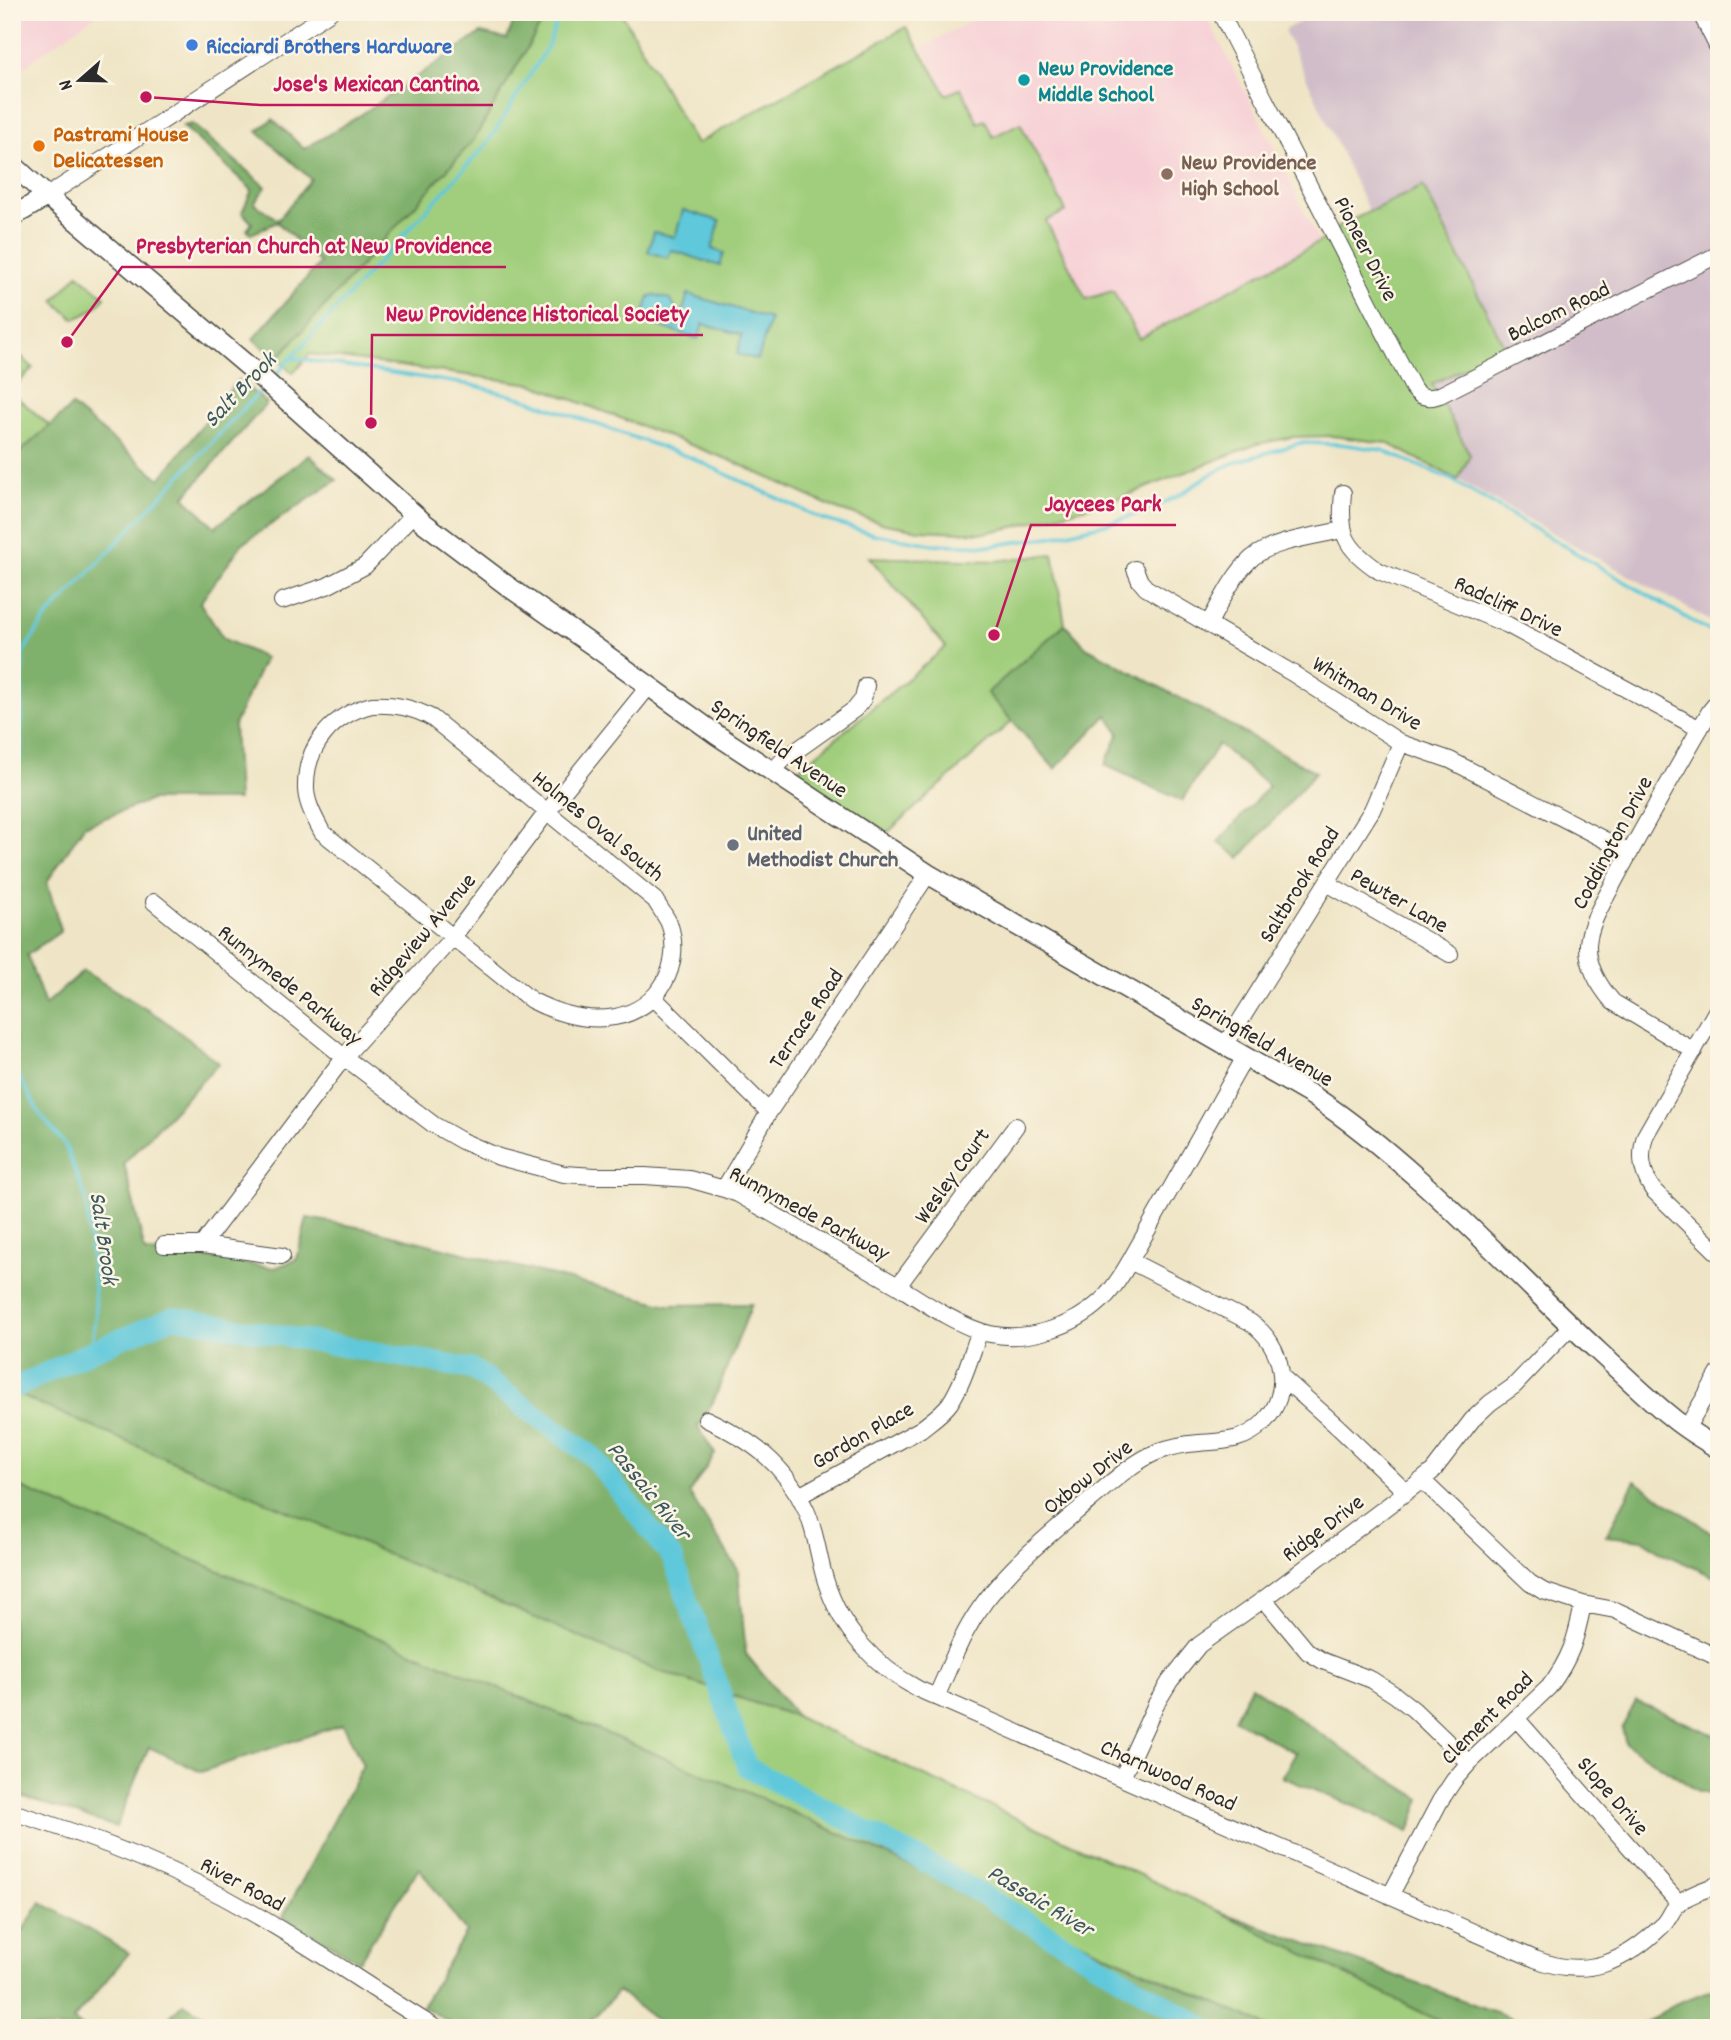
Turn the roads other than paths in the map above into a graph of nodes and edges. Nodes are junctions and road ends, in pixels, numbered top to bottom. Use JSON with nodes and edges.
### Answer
{"nodes":[{"id":1,"x":330,"y":12,"type":"edge"},
{"id":2,"x":1220,"y":12,"type":"edge"},
{"id":3,"x":1700,"y":12,"type":"edge"},
{"id":4,"x":1719,"y":50,"type":"edge"},
{"id":5,"x":12,"y":164,"type":"edge"},
{"id":6,"x":47,"y":196,"type":"junction"},
{"id":7,"x":12,"y":217,"type":"edge"},
{"id":8,"x":1719,"y":254,"type":"edge"},
{"id":9,"x":1416,"y":393,"type":"joint"},
{"id":10,"x":1343,"y":493,"type":"dead end"},
{"id":11,"x":414,"y":514,"type":"junction"},
{"id":12,"x":1342,"y":530,"type":"junction"},
{"id":13,"x":1135,"y":569,"type":"dead end"},
{"id":14,"x":282,"y":601,"type":"dead end"},
{"id":15,"x":1209,"y":623,"type":"junction"},
{"id":16,"x":649,"y":686,"type":"junction"},
{"id":17,"x":866,"y":686,"type":"dead end"},
{"id":18,"x":1719,"y":700,"type":"edge"},
{"id":19,"x":1700,"y":729,"type":"junction"},
{"id":20,"x":1401,"y":743,"type":"junction"},
{"id":21,"x":772,"y":772,"type":"junction"},
{"id":22,"x":547,"y":811,"type":"junction"},
{"id":23,"x":1630,"y":853,"type":"junction"},
{"id":24,"x":928,"y":874,"type":"junction"},
{"id":25,"x":1328,"y":883,"type":"junction"},
{"id":26,"x":154,"y":902,"type":"dead end"},
{"id":27,"x":453,"y":937,"type":"junction"},
{"id":28,"x":1450,"y":954,"type":"dead end"},
{"id":29,"x":653,"y":997,"type":"junction"},
{"id":30,"x":1719,"y":1006,"type":"edge"},
{"id":31,"x":1225,"y":1045,"type":"junction"},
{"id":32,"x":1694,"y":1051,"type":"junction"},
{"id":33,"x":344,"y":1057,"type":"junction"},
{"id":34,"x":1245,"y":1057,"type":"junction"},
{"id":35,"x":769,"y":1112,"type":"junction"},
{"id":36,"x":1016,"y":1126,"type":"dead end"},
{"id":37,"x":724,"y":1189,"type":"junction"},
{"id":38,"x":164,"y":1245,"type":"dead end"},
{"id":39,"x":202,"y":1245,"type":"junction"},
{"id":40,"x":1719,"y":1254,"type":"edge"},
{"id":41,"x":282,"y":1256,"type":"dead end"},
{"id":42,"x":1130,"y":1261,"type":"junction"},
{"id":43,"x":898,"y":1286,"type":"junction"},
{"id":44,"x":1571,"y":1326,"type":"junction"},
{"id":45,"x":980,"y":1331,"type":"junction"},
{"id":46,"x":1719,"y":1373,"type":"edge"},
{"id":47,"x":1282,"y":1377,"type":"junction"},
{"id":48,"x":706,"y":1419,"type":"dead end"},
{"id":49,"x":1686,"y":1429,"type":"junction"},
{"id":50,"x":1719,"y":1449,"type":"edge"},
{"id":51,"x":1422,"y":1480,"type":"junction"},
{"id":52,"x":1406,"y":1492,"type":"junction"},
{"id":53,"x":799,"y":1496,"type":"junction"},
{"id":54,"x":1264,"y":1599,"type":"junction"},
{"id":55,"x":1583,"y":1604,"type":"junction"},
{"id":56,"x":1719,"y":1658,"type":"edge"},
{"id":57,"x":936,"y":1697,"type":"junction"},
{"id":58,"x":1516,"y":1718,"type":"junction"},
{"id":59,"x":1469,"y":1763,"type":"junction"},
{"id":60,"x":1122,"y":1778,"type":"junction"},
{"id":61,"x":12,"y":1812,"type":"edge"},
{"id":62,"x":1719,"y":1884,"type":"edge"},
{"id":63,"x":1390,"y":1896,"type":"junction"},
{"id":64,"x":1679,"y":1903,"type":"junction"},
{"id":65,"x":436,"y":2028,"type":"edge"}],
"edges":[{"from":1,"to":6,"type":"street"},
{"from":2,"to":9,"type":"street","name":"Pioneer Drive"},
{"from":3,"to":4,"type":"street"},
{"from":5,"to":6,"type":"main road","name":"Springfield Avenue"},
{"from":6,"to":7,"type":"main road"},
{"from":6,"to":11,"type":"main road","name":"Springfield Avenue"},
{"from":8,"to":9,"type":"street","name":"Balcom Road"},
{"from":10,"to":12,"type":"street"},
{"from":11,"to":14,"type":"street"},
{"from":11,"to":16,"type":"main road","name":"Springfield Avenue"},
{"from":12,"to":15,"type":"street"},
{"from":12,"to":19,"type":"street","name":"Radcliff Drive"},
{"from":13,"to":15,"type":"street","name":"Whitman Drive"},
{"from":15,"to":20,"type":"street","name":"Whitman Drive"},
{"from":16,"to":21,"type":"main road","name":"Springfield Avenue"},
{"from":16,"to":22,"type":"street","name":"Ridgeview Avenue"},
{"from":17,"to":21,"type":"street"},
{"from":18,"to":19,"type":"street","name":"Coddington Drive"},
{"from":19,"to":23,"type":"street","name":"Coddington Drive"},
{"from":20,"to":23,"type":"street","name":"Whitman Drive"},
{"from":20,"to":25,"type":"street","name":"Saltbrook Road"},
{"from":21,"to":24,"type":"main road","name":"Springfield Avenue"},
{"from":22,"to":27,"type":"street","name":"Ridgeview Avenue"},
{"from":22,"to":27,"type":"street","name":"Holmes Oval South"},
{"from":22,"to":29,"type":"street","name":"Holmes Oval South"},
{"from":23,"to":32,"type":"street","name":"Coddington Drive"},
{"from":24,"to":31,"type":"main road","name":"Springfield Avenue"},
{"from":24,"to":35,"type":"street","name":"Terrace Road"},
{"from":25,"to":28,"type":"street","name":"Pewter Lane"},
{"from":25,"to":31,"type":"street","name":"Saltbrook Road"},
{"from":26,"to":33,"type":"street","name":"Runnymede Parkway"},
{"from":27,"to":29,"type":"street","name":"Holmes Oval South"},
{"from":27,"to":33,"type":"street","name":"Ridgeview Avenue"},
{"from":29,"to":35,"type":"street"},
{"from":30,"to":32,"type":"street"},
{"from":31,"to":34,"type":"main road","name":"Springfield Avenue"},
{"from":32,"to":40,"type":"street"},
{"from":33,"to":37,"type":"street","name":"Runnymede Parkway"},
{"from":33,"to":39,"type":"street","name":"Ridgeview Avenue"},
{"from":34,"to":42,"type":"street","name":"Runnymede Parkway"},
{"from":34,"to":44,"type":"main road","name":"Springfield Avenue"},
{"from":35,"to":37,"type":"street","name":"Terrace Road"},
{"from":36,"to":43,"type":"street","name":"Wesley Court"},
{"from":37,"to":43,"type":"street","name":"Runnymede Parkway"},
{"from":38,"to":39,"type":"street"},
{"from":39,"to":41,"type":"street"},
{"from":42,"to":45,"type":"street","name":"Runnymede Parkway"},
{"from":42,"to":47,"type":"street"},
{"from":43,"to":45,"type":"street","name":"Runnymede Parkway"},
{"from":44,"to":49,"type":"main road","name":"Springfield Avenue"},
{"from":44,"to":51,"type":"street","name":"Ridge Drive"},
{"from":45,"to":53,"type":"street","name":"Gordon Place"},
{"from":46,"to":49,"type":"street"},
{"from":47,"to":52,"type":"street"},
{"from":47,"to":57,"type":"street","name":"Oxbow Drive"},
{"from":48,"to":53,"type":"street","name":"Charnwood Road"},
{"from":49,"to":50,"type":"main road","name":"Springfield Avenue"},
{"from":51,"to":52,"type":"street","name":"Ridge Drive"},
{"from":51,"to":55,"type":"street"},
{"from":52,"to":54,"type":"street","name":"Ridge Drive"},
{"from":53,"to":57,"type":"street","name":"Charnwood Road"},
{"from":54,"to":59,"type":"street"},
{"from":54,"to":60,"type":"street","name":"Ridge Drive"},
{"from":55,"to":56,"type":"street"},
{"from":55,"to":58,"type":"street","name":"Clement Road"},
{"from":57,"to":60,"type":"street","name":"Charnwood Road"},
{"from":58,"to":59,"type":"street","name":"Clement Road"},
{"from":58,"to":64,"type":"street","name":"Slope Drive"},
{"from":59,"to":63,"type":"street","name":"Clement Road"},
{"from":60,"to":63,"type":"street","name":"Charnwood Road"},
{"from":61,"to":65,"type":"street","name":"River Road"},
{"from":62,"to":64,"type":"street","name":"Charnwood Road"},
{"from":63,"to":64,"type":"street","name":"Charnwood Road"}]}
